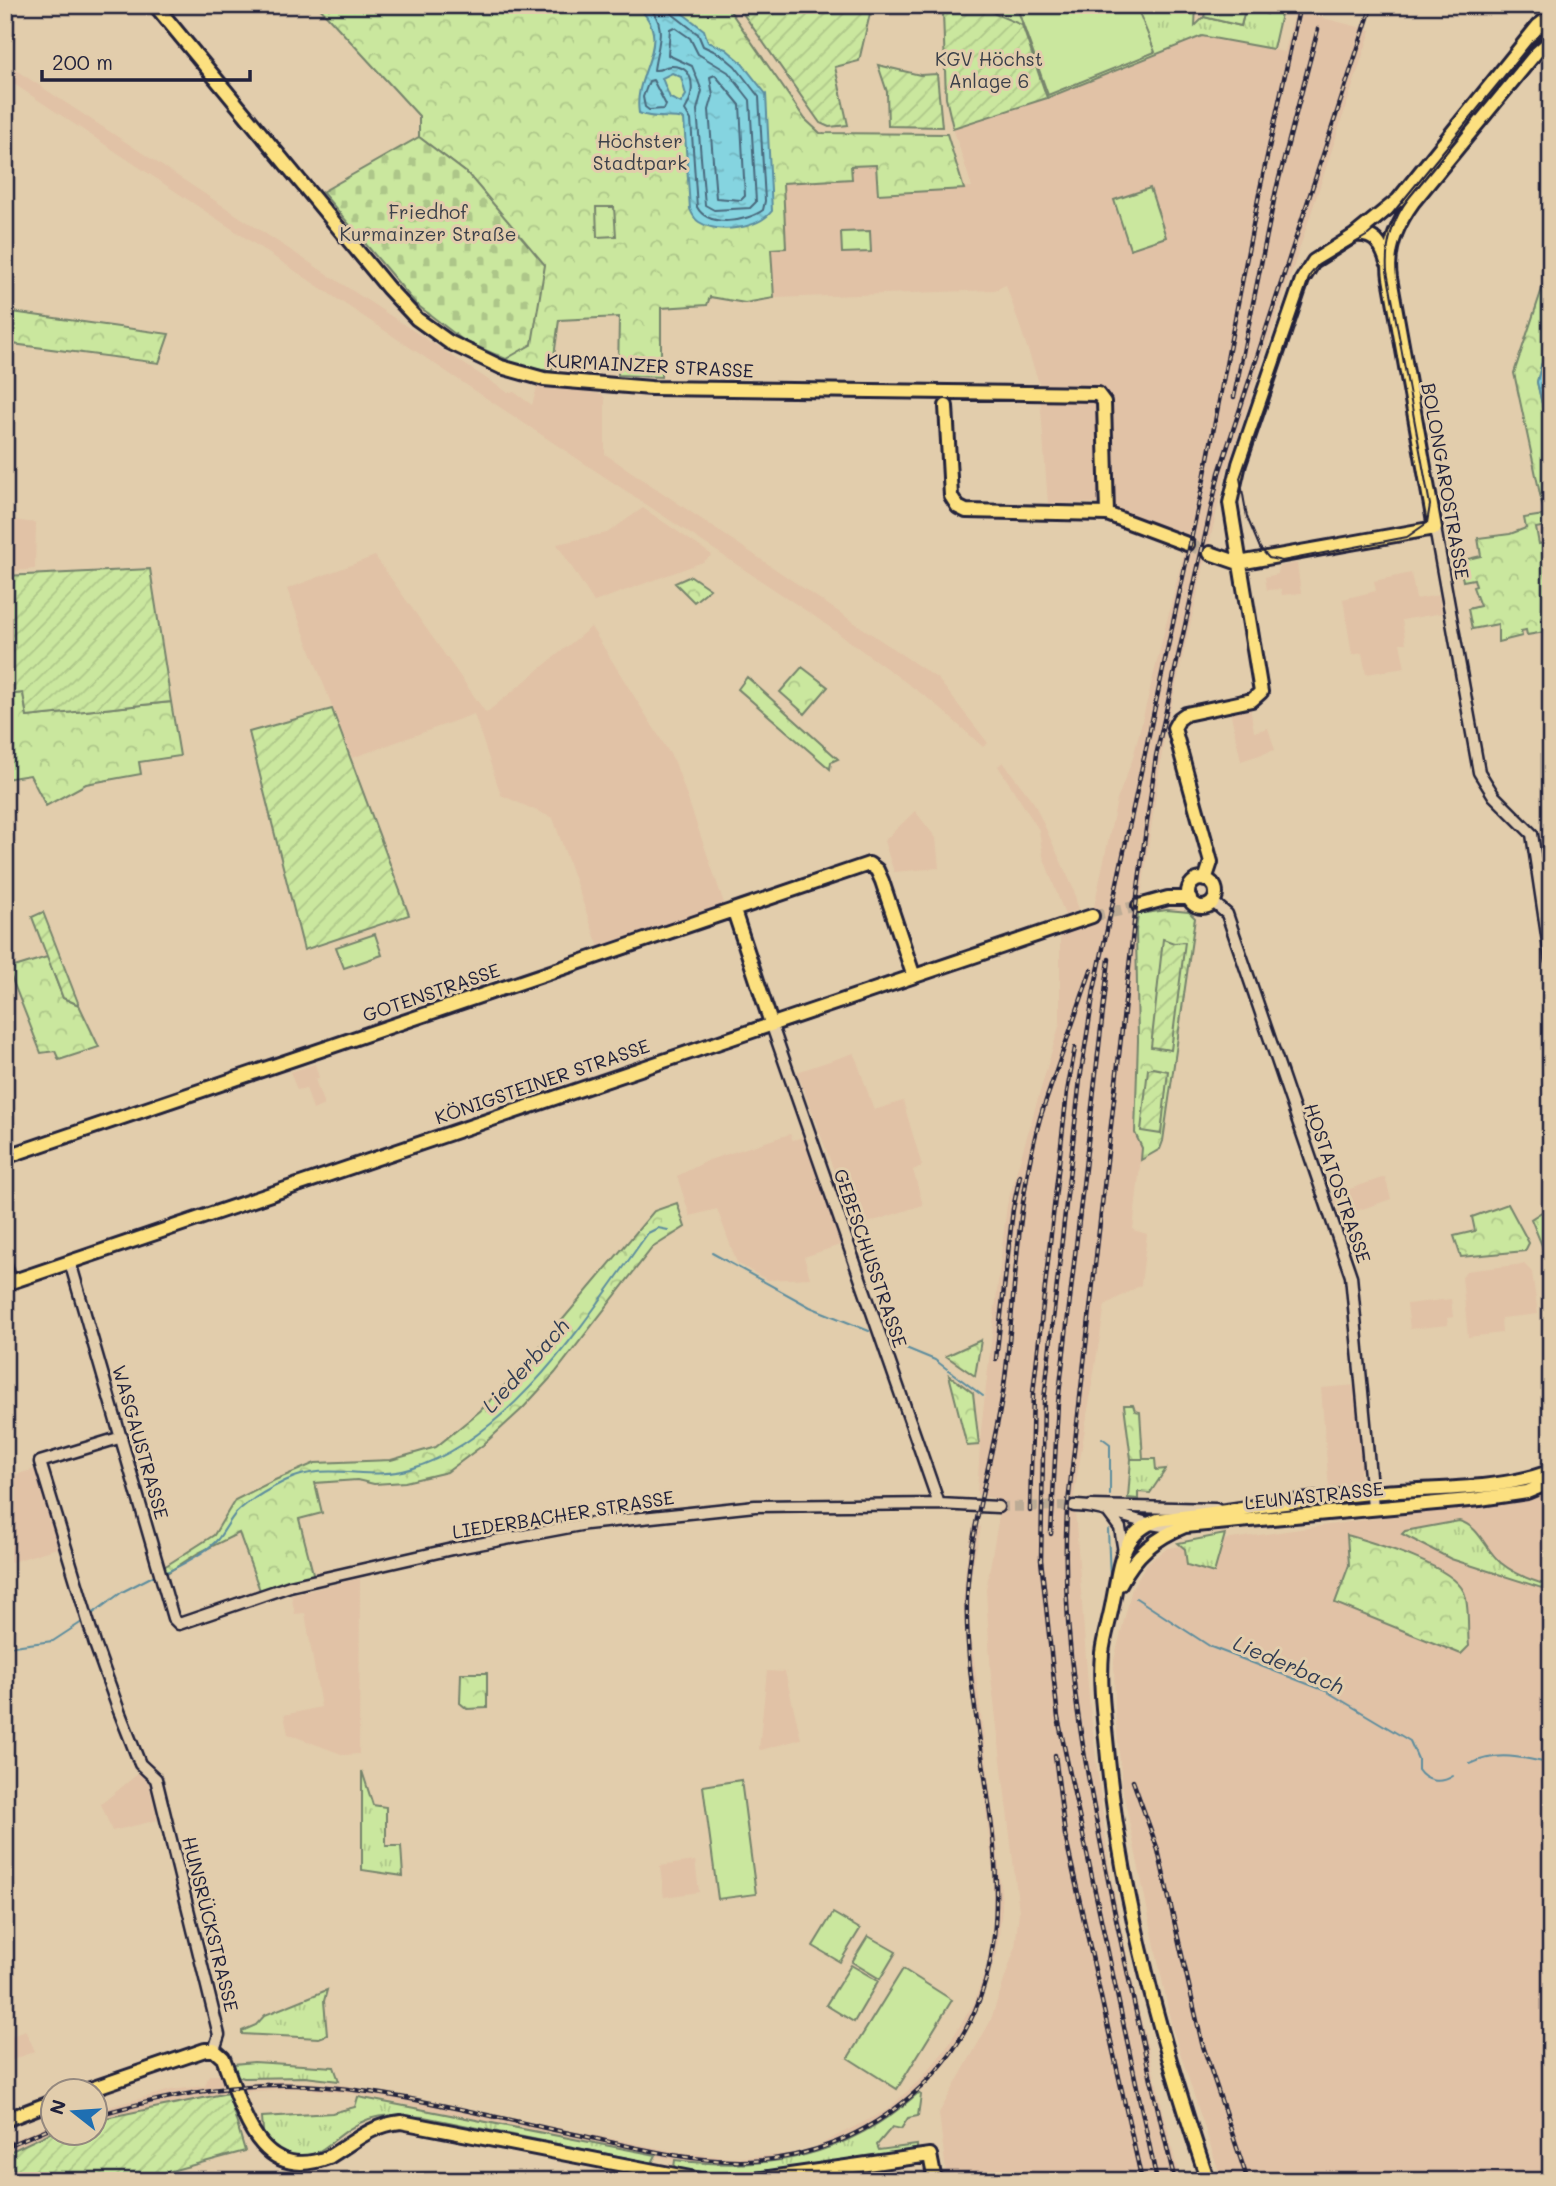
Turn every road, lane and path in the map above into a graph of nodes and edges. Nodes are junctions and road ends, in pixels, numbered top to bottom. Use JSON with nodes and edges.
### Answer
{"nodes":[{"id":1,"x":155,"y":5,"type":"edge"},
{"id":2,"x":1550,"y":17,"type":"edge"},
{"id":3,"x":1551,"y":37,"type":"edge"},
{"id":4,"x":1532,"y":47,"type":"junction"},
{"id":5,"x":1383,"y":214,"type":"junction"},
{"id":6,"x":1399,"y":225,"type":"junction"},
{"id":7,"x":1355,"y":235,"type":"junction"},
{"id":8,"x":1388,"y":265,"type":"junction"},
{"id":9,"x":927,"y":391,"type":"junction"},
{"id":10,"x":962,"y":392,"type":"junction"},
{"id":11,"x":946,"y":406,"type":"junction"},
{"id":12,"x":1107,"y":514,"type":"junction"},
{"id":13,"x":1232,"y":528,"type":"junction"},
{"id":14,"x":1435,"y":528,"type":"junction"},
{"id":15,"x":1186,"y":544,"type":"tunnel mouth"},
{"id":16,"x":1239,"y":563,"type":"junction"},
{"id":17,"x":1205,"y":880,"type":"junction"},
{"id":18,"x":1190,"y":892,"type":"junction"},
{"id":19,"x":1213,"y":902,"type":"junction"},
{"id":20,"x":1139,"y":906,"type":"tunnel mouth"},
{"id":21,"x":734,"y":911,"type":"junction"},
{"id":22,"x":1092,"y":916,"type":"tunnel mouth"},
{"id":23,"x":1551,"y":962,"type":"edge"},
{"id":24,"x":913,"y":974,"type":"junction"},
{"id":25,"x":771,"y":1023,"type":"junction"},
{"id":26,"x":5,"y":1157,"type":"edge"},
{"id":27,"x":5,"y":1261,"type":"edge"},
{"id":28,"x":70,"y":1262,"type":"junction"},
{"id":29,"x":8,"y":1283,"type":"edge"},
{"id":30,"x":122,"y":1437,"type":"junction"},
{"id":31,"x":1551,"y":1471,"type":"edge"},
{"id":32,"x":1551,"y":1482,"type":"edge"},
{"id":33,"x":1371,"y":1493,"type":"junction"},
{"id":34,"x":939,"y":1504,"type":"junction"},
{"id":35,"x":1074,"y":1506,"type":"tunnel mouth"},
{"id":36,"x":1091,"y":1506,"type":"junction"},
{"id":37,"x":998,"y":1507,"type":"tunnel mouth"},
{"id":38,"x":1373,"y":1507,"type":"junction"},
{"id":39,"x":1221,"y":1510,"type":"junction"},
{"id":40,"x":1108,"y":1511,"type":"junction"},
{"id":41,"x":1147,"y":1523,"type":"junction"},
{"id":42,"x":1185,"y":1526,"type":"junction"},
{"id":43,"x":1124,"y":1554,"type":"junction"},
{"id":44,"x":1113,"y":1600,"type":"junction"},
{"id":45,"x":186,"y":1623,"type":"joint"},
{"id":46,"x":214,"y":2050,"type":"junction"},
{"id":47,"x":108,"y":2082,"type":"edge"},
{"id":48,"x":38,"y":2107,"type":"edge"},
{"id":49,"x":5,"y":2120,"type":"edge"},
{"id":50,"x":706,"y":2181,"type":"edge"},
{"id":51,"x":748,"y":2181,"type":"edge"},
{"id":52,"x":935,"y":2181,"type":"edge"},
{"id":53,"x":1208,"y":2181,"type":"edge"}],
"edges":[{"from":1,"to":9,"type":"main road","name":"KURMAINZER STRASSE"},
{"from":2,"to":4,"type":"main road","name":"BOLONGAROSTRASSE"},
{"from":3,"to":4,"type":"main road","name":"BOLONGAROSTRASSE"},
{"from":4,"to":5,"type":"main road","name":"BOLONGAROSTRASSE"},
{"from":4,"to":6,"type":"main road","name":"BOLONGAROSTRASSE"},
{"from":5,"to":6,"type":"main road"},
{"from":5,"to":7,"type":"main road","name":"BOLONGAROSTRASSE"},
{"from":6,"to":8,"type":"main road","name":"BOLONGAROSTRASSE"},
{"from":7,"to":8,"type":"main road"},
{"from":7,"to":13,"type":"main road","name":"BOLONGAROSTRASSE"},
{"from":8,"to":14,"type":"main road","name":"BOLONGAROSTRASSE"},
{"from":9,"to":10,"type":"main road","name":"KURMAINZER STRASSE"},
{"from":9,"to":11,"type":"main road"},
{"from":10,"to":11,"type":"main road"},
{"from":10,"to":12,"type":"main road","name":"KURMAINZER STRASSE"},
{"from":11,"to":12,"type":"main road"},
{"from":12,"to":15,"type":"main road"},
{"from":13,"to":16,"type":"main road","name":"BOLONGAROSTRASSE"},
{"from":13,"to":16,"type":"main road"},
{"from":14,"to":16,"type":"main road"},
{"from":14,"to":23,"type":"street","name":"BOLONGAROSTRASSE"},
{"from":16,"to":17,"type":"main road","name":"BOLONGAROSTRASSE"},
{"from":17,"to":18,"type":"main road"},
{"from":17,"to":19,"type":"main road"},
{"from":18,"to":19,"type":"main road"},
{"from":18,"to":20,"type":"main road"},
{"from":19,"to":33,"type":"street","name":"HOSTATOSTRASSE"},
{"from":21,"to":24,"type":"main road","name":"GOTENSTRASSE"},
{"from":21,"to":25,"type":"main road"},
{"from":21,"to":26,"type":"main road","name":"GOTENSTRASSE"},
{"from":22,"to":24,"type":"main road","name":"KÖNIGSTEINER STRASSE"},
{"from":24,"to":25,"type":"main road","name":"KÖNIGSTEINER STRASSE"},
{"from":25,"to":28,"type":"main road","name":"KÖNIGSTEINER STRASSE"},
{"from":25,"to":34,"type":"street","name":"GEBESCHUSSTRASSE"},
{"from":27,"to":29,"type":"street"},
{"from":28,"to":29,"type":"main road","name":"KÖNIGSTEINER STRASSE"},
{"from":28,"to":30,"type":"street","name":"WASGAUSTRASSE"},
{"from":30,"to":45,"type":"street","name":"WASGAUSTRASSE"},
{"from":30,"to":46,"type":"street","name":"HUNSRÜCKSTRASSE"},
{"from":31,"to":33,"type":"main road","name":"LEUNASTRASSE"},
{"from":32,"to":38,"type":"main road","name":"LEUNASTRASSE"},
{"from":33,"to":38,"type":"street","name":"HOSTATOSTRASSE"},
{"from":33,"to":39,"type":"main road","name":"LEUNASTRASSE"},
{"from":34,"to":37,"type":"street","name":"LIEDERBACHER STRASSE"},
{"from":34,"to":45,"type":"street","name":"LIEDERBACHER STRASSE"},
{"from":35,"to":36,"type":"street"},
{"from":36,"to":39,"type":"street","name":"LEUNASTRASSE"},
{"from":36,"to":40,"type":"street"},
{"from":38,"to":42,"type":"main road","name":"LEUNASTRASSE"},
{"from":39,"to":41,"type":"main road","name":"LEUNASTRASSE"},
{"from":40,"to":41,"type":"street"},
{"from":40,"to":43,"type":"street"},
{"from":41,"to":42,"type":"street"},
{"from":41,"to":43,"type":"main road","name":"LEUNASTRASSE"},
{"from":42,"to":44,"type":"main road","name":"LEUNASTRASSE"},
{"from":43,"to":44,"type":"main road"},
{"from":44,"to":53,"type":"main road"},
{"from":46,"to":47,"type":"main road"},
{"from":46,"to":50,"type":"main road"},
{"from":48,"to":49,"type":"main road"},
{"from":51,"to":52,"type":"main road"}]}
